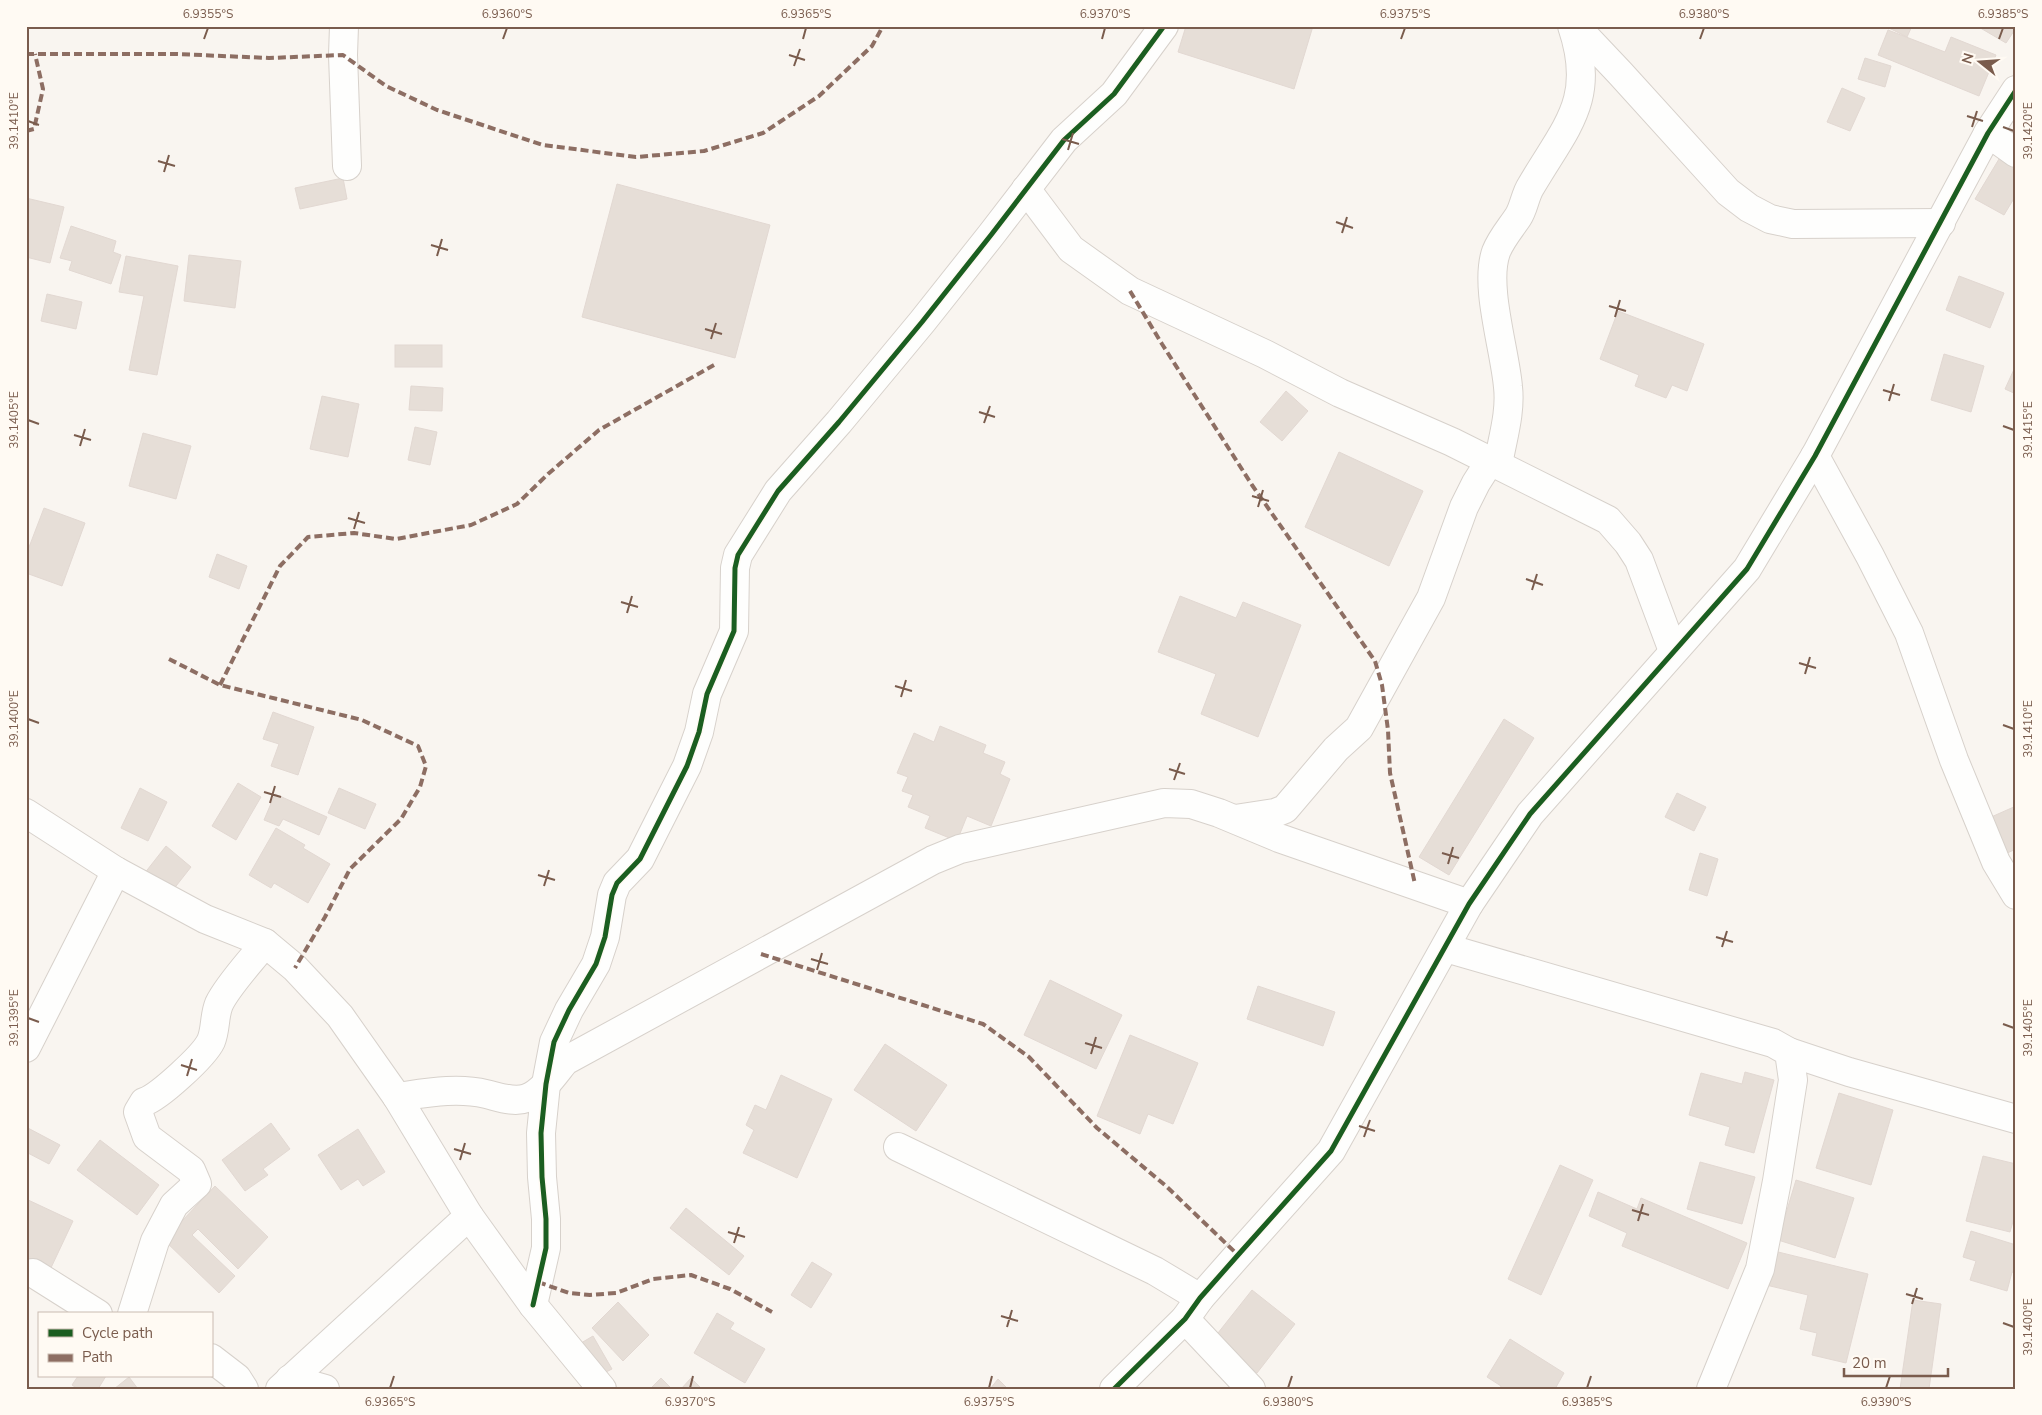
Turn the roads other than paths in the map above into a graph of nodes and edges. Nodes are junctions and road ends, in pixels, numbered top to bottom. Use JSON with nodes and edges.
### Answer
{"nodes":[{"id":1,"x":344,"y":26,"type":"edge"},
{"id":2,"x":1164,"y":26,"type":"edge"},
{"id":3,"x":1572,"y":26,"type":"edge"},
{"id":4,"x":2016,"y":90,"type":"edge"},
{"id":5,"x":1988,"y":132,"type":"junction"},
{"id":6,"x":2016,"y":153,"type":"edge"},
{"id":7,"x":347,"y":166,"type":"dead end"},
{"id":8,"x":1026,"y":189,"type":"junction"},
{"id":9,"x":1941,"y":223,"type":"junction"},
{"id":10,"x":1815,"y":456,"type":"junction"},
{"id":11,"x":1494,"y":463,"type":"junction"},
{"id":12,"x":1674,"y":651,"type":"junction"},
{"id":13,"x":26,"y":813,"type":"edge"},
{"id":14,"x":1233,"y":819,"type":"junction"},
{"id":15,"x":116,"y":871,"type":"junction"},
{"id":16,"x":2016,"y":895,"type":"edge"},
{"id":17,"x":1469,"y":904,"type":"junction"},
{"id":18,"x":265,"y":943,"type":"junction"},
{"id":19,"x":1446,"y":948,"type":"junction"},
{"id":20,"x":26,"y":1048,"type":"edge"},
{"id":21,"x":1790,"y":1052,"type":"junction"},
{"id":22,"x":546,"y":1084,"type":"junction"},
{"id":23,"x":397,"y":1097,"type":"junction"},
{"id":24,"x":2016,"y":1119,"type":"edge"},
{"id":25,"x":898,"y":1147,"type":"dead end"},
{"id":26,"x":469,"y":1216,"type":"junction"},
{"id":27,"x":33,"y":1273,"type":"dead end"},
{"id":28,"x":533,"y":1305,"type":"junction"},
{"id":29,"x":1192,"y":1309,"type":"junction"},
{"id":30,"x":95,"y":1312,"type":"edge"},
{"id":31,"x":133,"y":1312,"type":"edge"},
{"id":32,"x":212,"y":1359,"type":"edge"},
{"id":33,"x":579,"y":1377,"type":"edge"},
{"id":34,"x":285,"y":1384,"type":"edge"},
{"id":35,"x":244,"y":1389,"type":"edge"},
{"id":36,"x":325,"y":1389,"type":"edge"},
{"id":37,"x":602,"y":1389,"type":"edge"},
{"id":38,"x":1114,"y":1389,"type":"edge"},
{"id":39,"x":1252,"y":1389,"type":"edge"},
{"id":40,"x":1711,"y":1389,"type":"edge"}],
"edges":[{"from":1,"to":7,"type":"street"},
{"from":2,"to":8,"type":"street"},
{"from":3,"to":9,"type":"street"},
{"from":3,"to":11,"type":"street"},
{"from":4,"to":5,"type":"street"},
{"from":5,"to":6,"type":"street"},
{"from":5,"to":9,"type":"street"},
{"from":8,"to":11,"type":"street"},
{"from":8,"to":22,"type":"street"},
{"from":9,"to":10,"type":"street"},
{"from":10,"to":12,"type":"street"},
{"from":10,"to":16,"type":"street"},
{"from":11,"to":12,"type":"street"},
{"from":11,"to":14,"type":"street"},
{"from":12,"to":17,"type":"street"},
{"from":13,"to":15,"type":"street"},
{"from":14,"to":17,"type":"street"},
{"from":14,"to":22,"type":"street"},
{"from":15,"to":18,"type":"street"},
{"from":15,"to":20,"type":"street"},
{"from":17,"to":19,"type":"street"},
{"from":18,"to":23,"type":"street"},
{"from":18,"to":31,"type":"street"},
{"from":19,"to":21,"type":"street"},
{"from":19,"to":29,"type":"street"},
{"from":21,"to":24,"type":"street"},
{"from":21,"to":40,"type":"street"},
{"from":22,"to":23,"type":"street"},
{"from":22,"to":28,"type":"street"},
{"from":23,"to":26,"type":"street"},
{"from":25,"to":29,"type":"street"},
{"from":26,"to":28,"type":"street"},
{"from":26,"to":34,"type":"street"},
{"from":27,"to":30,"type":"street"},
{"from":28,"to":33,"type":"street"},
{"from":29,"to":38,"type":"street"},
{"from":29,"to":39,"type":"street"},
{"from":32,"to":35,"type":"street"},
{"from":33,"to":37,"type":"street"},
{"from":34,"to":36,"type":"street"}]}
